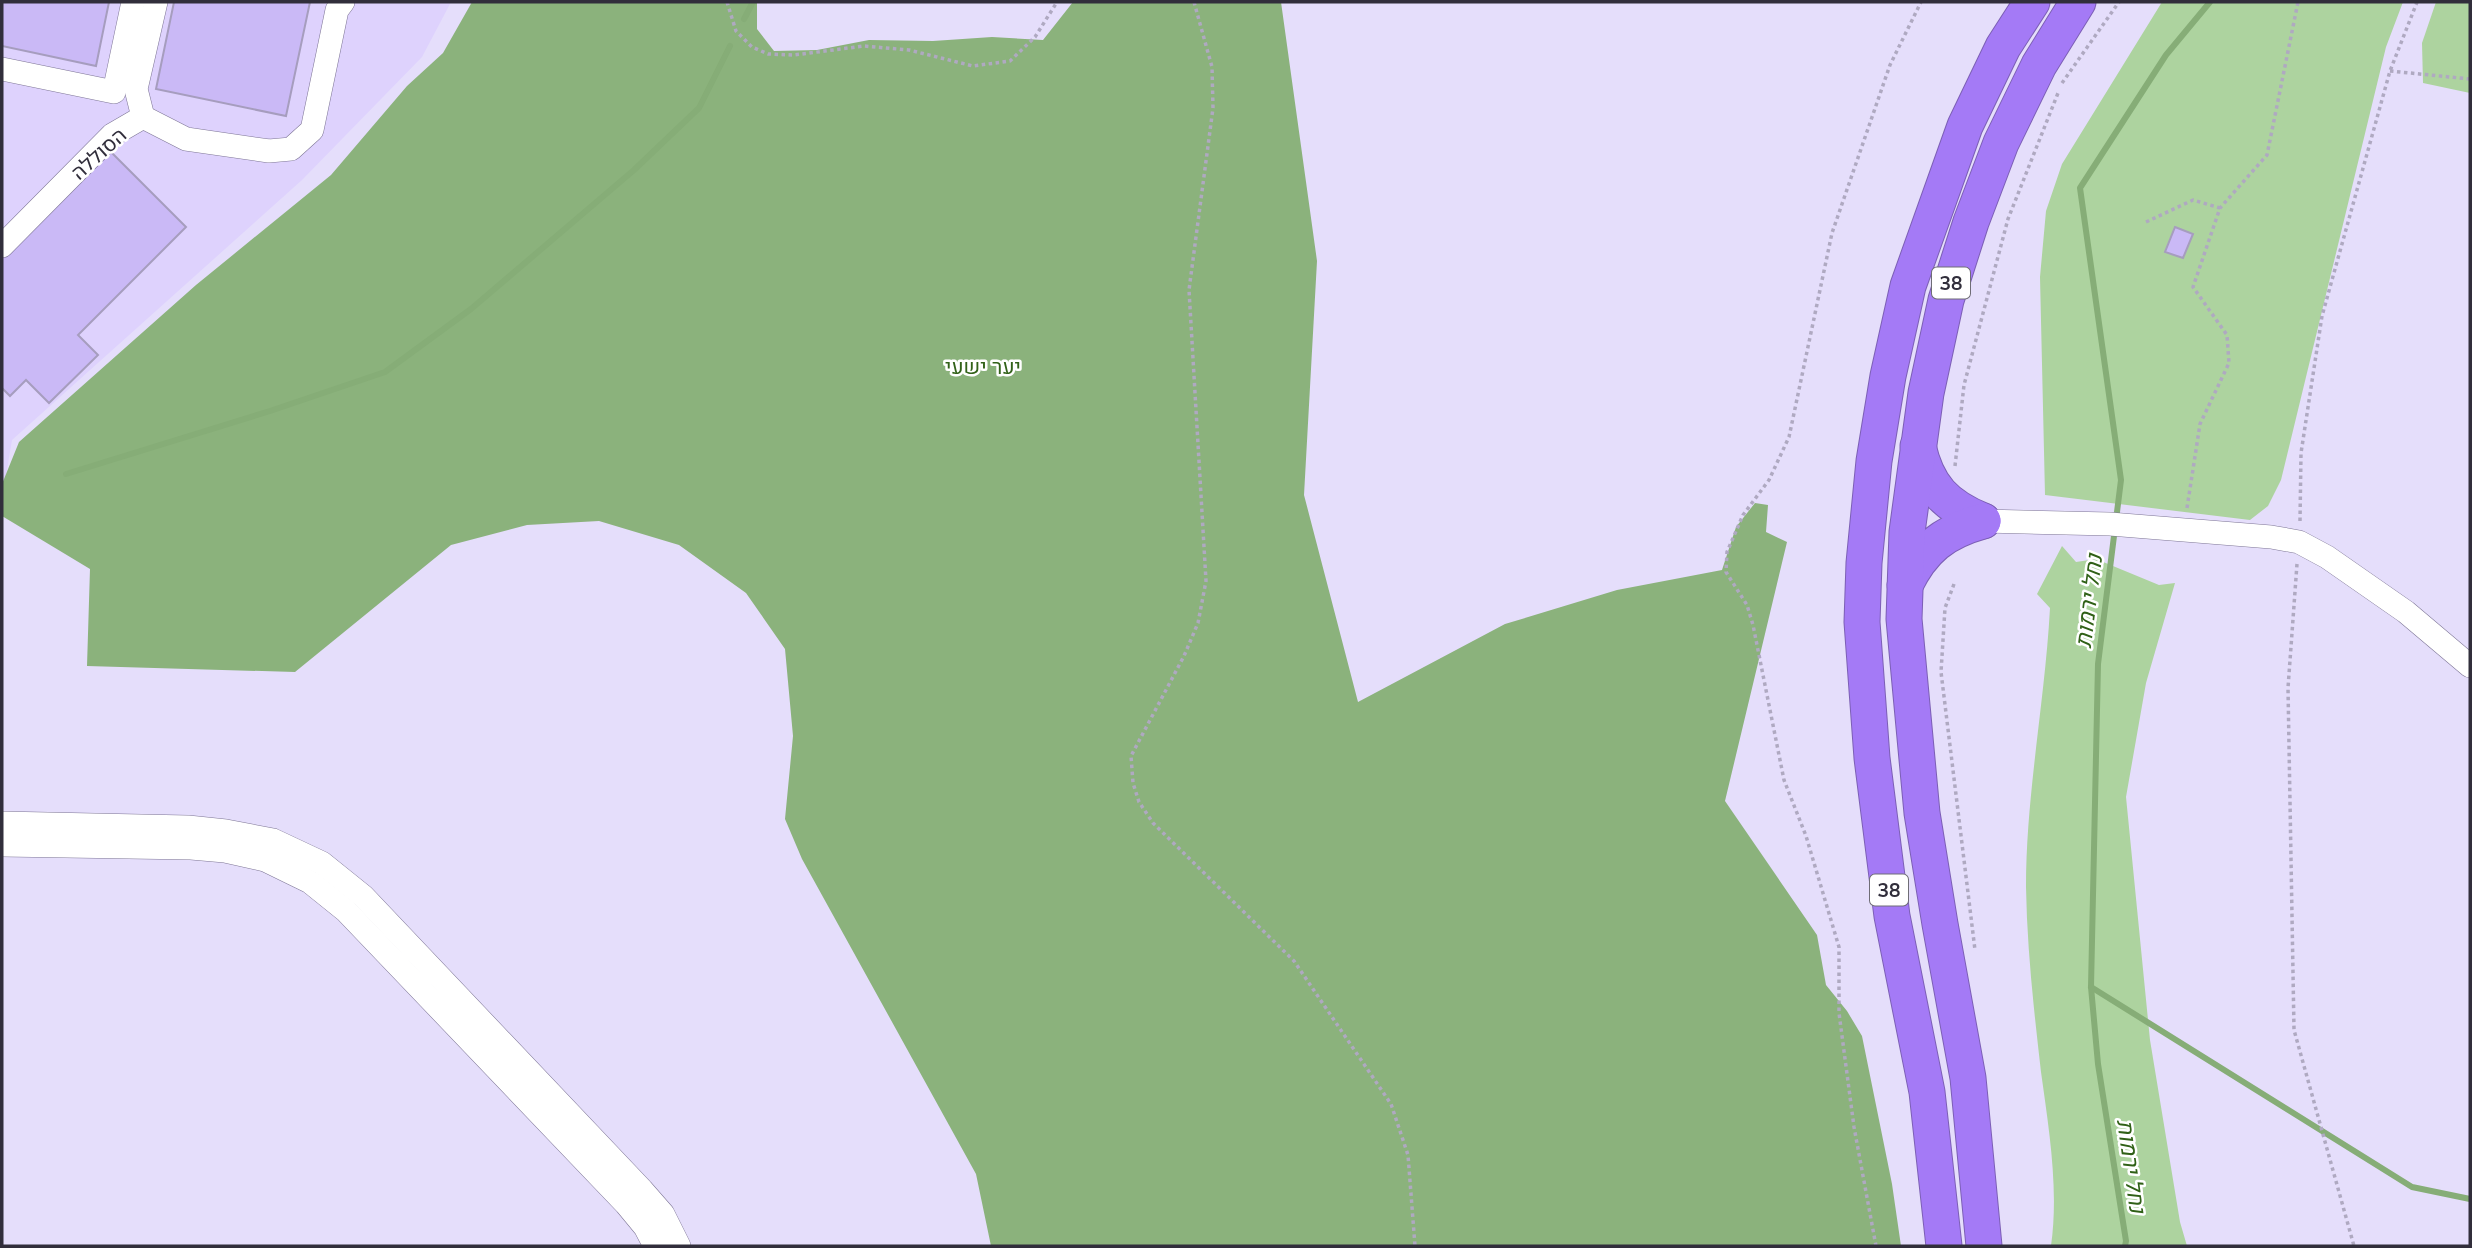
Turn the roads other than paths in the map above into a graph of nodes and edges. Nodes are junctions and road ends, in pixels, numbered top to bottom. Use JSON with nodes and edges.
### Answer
{"nodes":[{"id":1,"x":134,"y":2,"type":"edge"},
{"id":2,"x":156,"y":2,"type":"edge"},
{"id":3,"x":343,"y":2,"type":"edge"},
{"id":4,"x":2032,"y":2,"type":"edge"},
{"id":5,"x":2078,"y":2,"type":"edge"},
{"id":6,"x":2,"y":69,"type":"edge"},
{"id":7,"x":143,"y":117,"type":"junction"},
{"id":8,"x":2,"y":246,"type":"edge"},
{"id":9,"x":1918,"y":446,"type":"junction"},
{"id":10,"x":1983,"y":521,"type":"junction"},
{"id":11,"x":1904,"y":588,"type":"junction"},
{"id":12,"x":2470,"y":666,"type":"edge"},
{"id":13,"x":2,"y":823,"type":"edge"},
{"id":14,"x":2,"y":845,"type":"edge"},
{"id":15,"x":655,"y":1246,"type":"edge"},
{"id":16,"x":679,"y":1246,"type":"edge"},
{"id":17,"x":1944,"y":1246,"type":"edge"},
{"id":18,"x":1984,"y":1246,"type":"edge"}],
"edges":[{"from":1,"to":6,"type":"street"},
{"from":2,"to":7,"type":"street","name":"הסוללה"},
{"from":3,"to":7,"type":"street"},
{"from":4,"to":17,"type":"highway","number":"38"},
{"from":5,"to":9,"type":"highway","number":"38"},
{"from":7,"to":8,"type":"street","name":"הסוללה"},
{"from":9,"to":10,"type":"highway"},
{"from":9,"to":11,"type":"highway","number":"38"},
{"from":10,"to":11,"type":"highway"},
{"from":10,"to":12,"type":"street"},
{"from":11,"to":18,"type":"highway","number":"38"},
{"from":13,"to":16,"type":"street"},
{"from":14,"to":15,"type":"street"}]}
